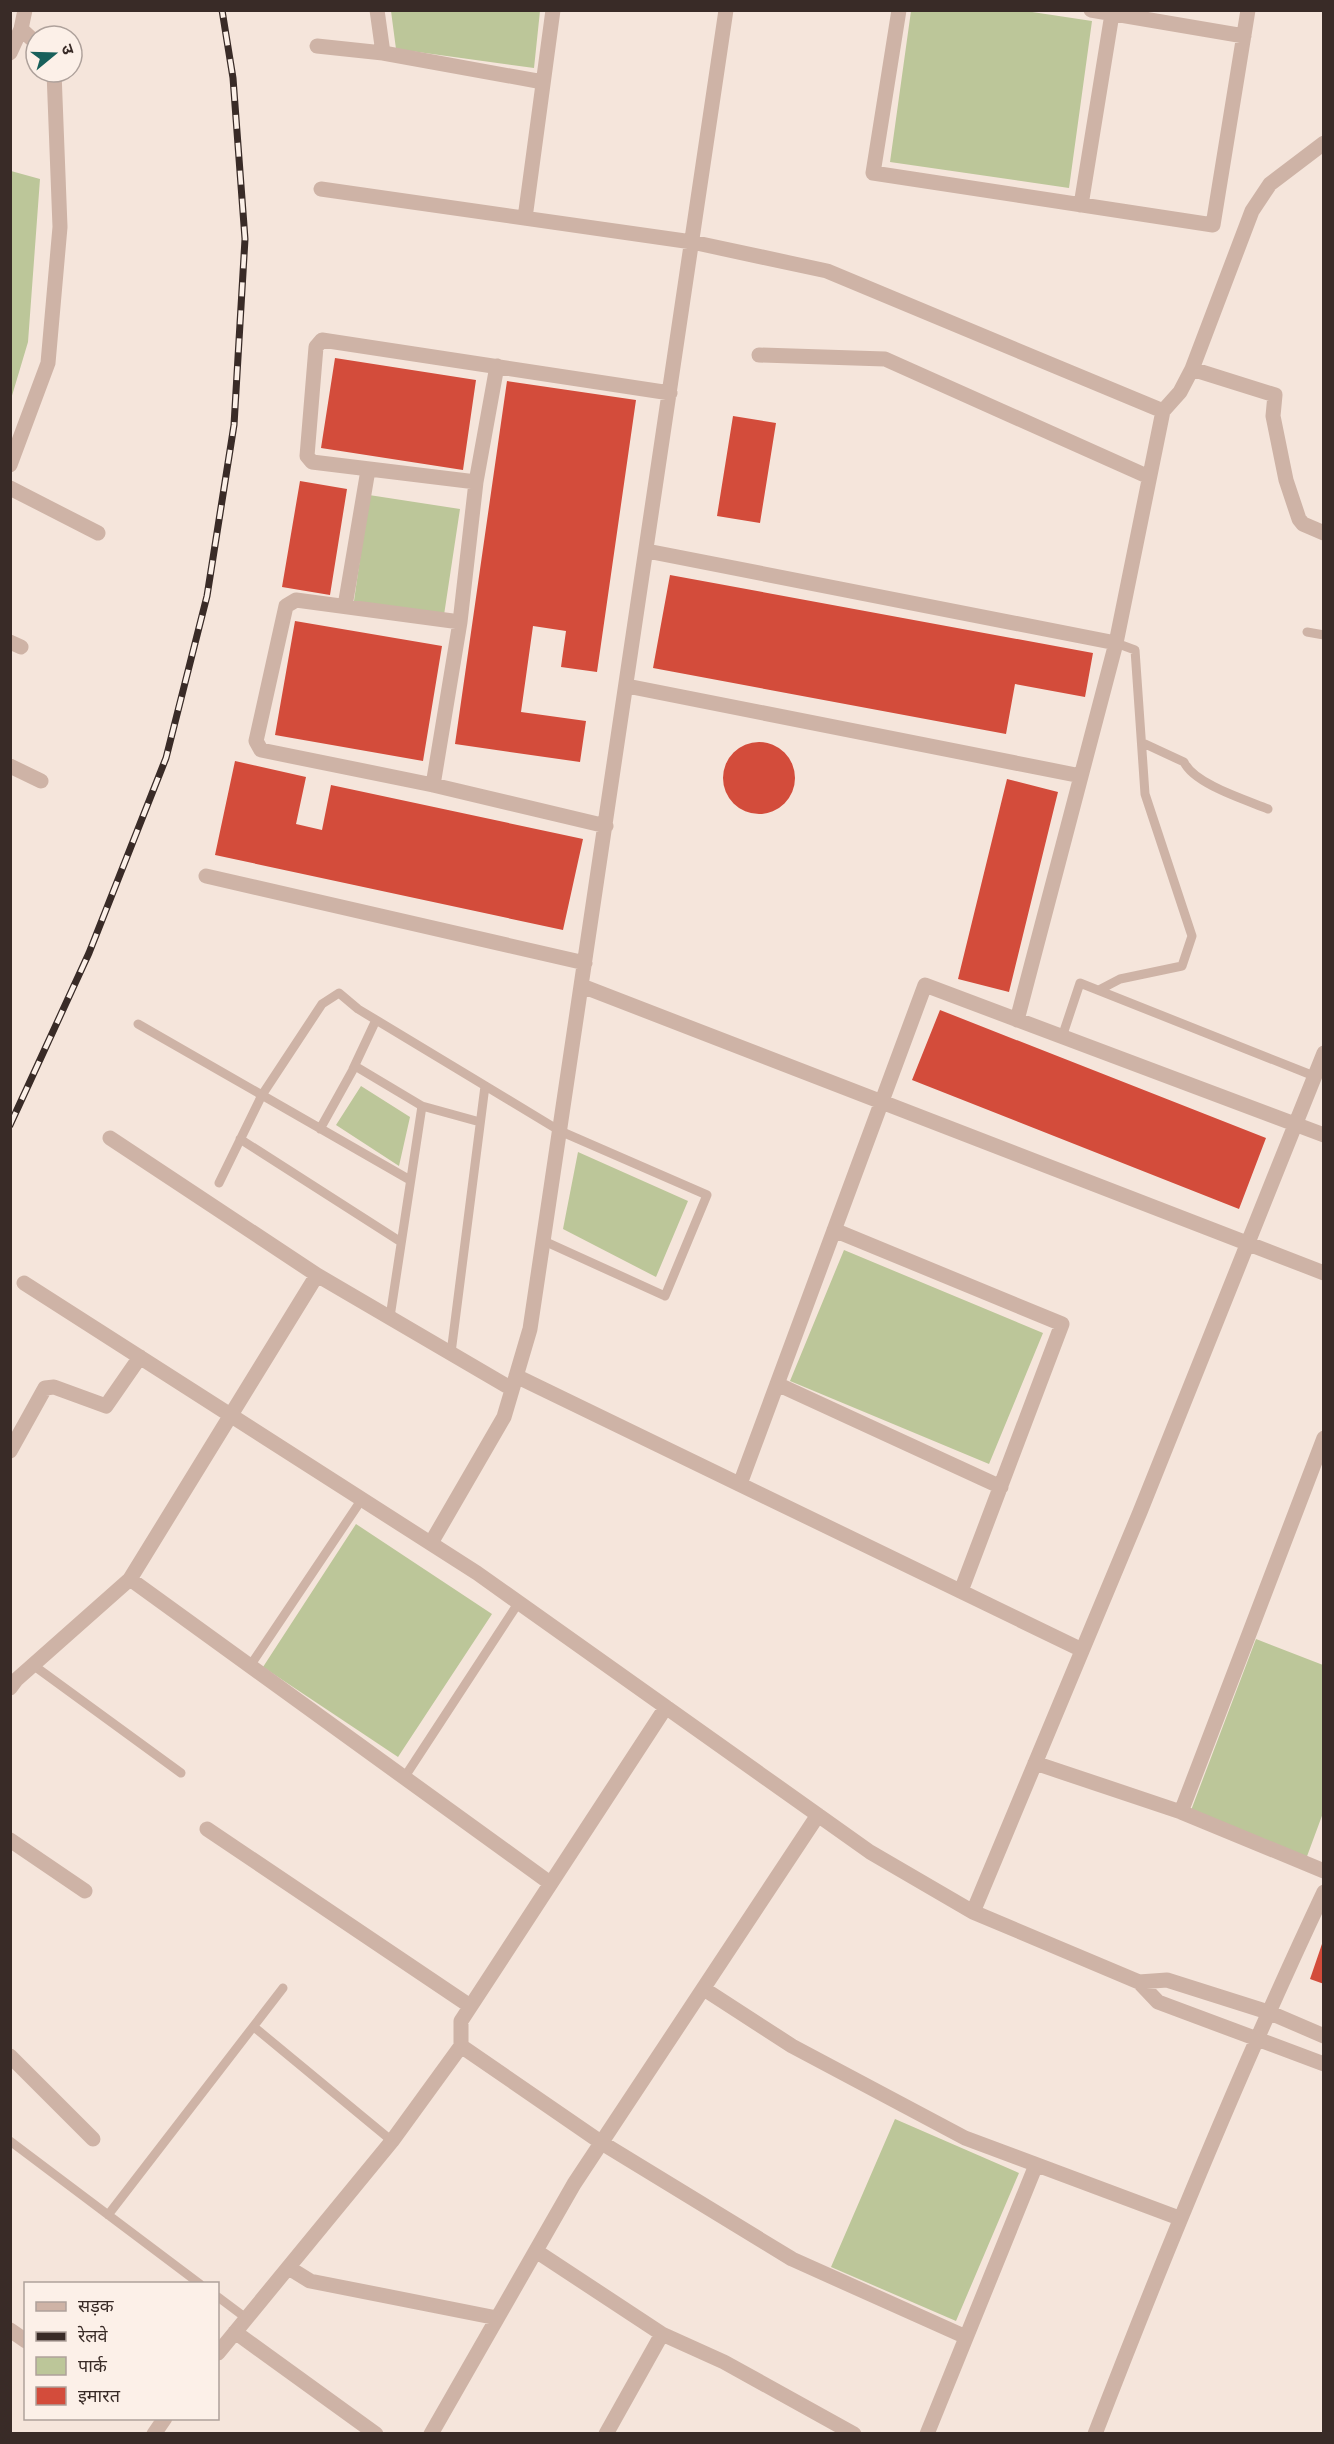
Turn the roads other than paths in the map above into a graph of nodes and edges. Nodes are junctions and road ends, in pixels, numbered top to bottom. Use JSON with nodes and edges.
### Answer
{"nodes":[{"id":1,"x":25,"y":10,"type":"edge"},
{"id":2,"x":377,"y":10,"type":"edge"},
{"id":3,"x":553,"y":10,"type":"edge"},
{"id":4,"x":726,"y":10,"type":"edge"},
{"id":5,"x":899,"y":10,"type":"edge"},
{"id":6,"x":1091,"y":10,"type":"edge"},
{"id":7,"x":1248,"y":10,"type":"edge"},
{"id":8,"x":1112,"y":14,"type":"junction"},
{"id":9,"x":21,"y":29,"type":"junction"},
{"id":10,"x":24,"y":32,"type":"edge"},
{"id":11,"x":1244,"y":36,"type":"junction"},
{"id":12,"x":317,"y":46,"type":"dead end"},
{"id":13,"x":10,"y":53,"type":"edge"},
{"id":14,"x":383,"y":53,"type":"junction"},
{"id":15,"x":543,"y":82,"type":"junction"},
{"id":16,"x":54,"y":84,"type":"edge"},
{"id":17,"x":1323,"y":143,"type":"edge"},
{"id":18,"x":321,"y":189,"type":"dead end"},
{"id":19,"x":1081,"y":205,"type":"junction"},
{"id":20,"x":525,"y":218,"type":"junction"},
{"id":21,"x":692,"y":242,"type":"junction"},
{"id":22,"x":759,"y":355,"type":"dead end"},
{"id":23,"x":497,"y":366,"type":"junction"},
{"id":24,"x":1192,"y":369,"type":"junction"},
{"id":25,"x":670,"y":393,"type":"junction"},
{"id":26,"x":1163,"y":411,"type":"junction"},
{"id":27,"x":10,"y":465,"type":"edge"},
{"id":28,"x":368,"y":470,"type":"junction"},
{"id":29,"x":1149,"y":477,"type":"junction"},
{"id":30,"x":476,"y":482,"type":"junction"},
{"id":31,"x":10,"y":488,"type":"edge"},
{"id":32,"x":98,"y":533,"type":"dead end"},
{"id":33,"x":1323,"y":533,"type":"edge"},
{"id":34,"x":647,"y":551,"type":"junction"},
{"id":35,"x":345,"y":606,"type":"junction"},
{"id":36,"x":460,"y":622,"type":"junction"},
{"id":37,"x":1307,"y":632,"type":"dead end"},
{"id":38,"x":1323,"y":635,"type":"edge"},
{"id":39,"x":1116,"y":643,"type":"junction"},
{"id":40,"x":627,"y":686,"type":"junction"},
{"id":41,"x":1143,"y":743,"type":"junction"},
{"id":42,"x":10,"y":766,"type":"edge"},
{"id":43,"x":1081,"y":776,"type":"junction"},
{"id":44,"x":41,"y":781,"type":"dead end"},
{"id":45,"x":433,"y":785,"type":"junction"},
{"id":46,"x":1268,"y":809,"type":"dead end"},
{"id":47,"x":606,"y":826,"type":"junction"},
{"id":48,"x":206,"y":876,"type":"dead end"},
{"id":49,"x":585,"y":963,"type":"junction"},
{"id":50,"x":582,"y":986,"type":"junction"},
{"id":51,"x":1099,"y":990,"type":"junction"},
{"id":52,"x":376,"y":1020,"type":"junction"},
{"id":53,"x":1017,"y":1020,"type":"junction"},
{"id":54,"x":138,"y":1024,"type":"dead end"},
{"id":55,"x":1062,"y":1036,"type":"junction"},
{"id":56,"x":1323,"y":1053,"type":"edge"},
{"id":57,"x":350,"y":1074,"type":"junction"},
{"id":58,"x":1314,"y":1076,"type":"junction"},
{"id":59,"x":485,"y":1086,"type":"junction"},
{"id":60,"x":262,"y":1095,"type":"junction"},
{"id":61,"x":882,"y":1102,"type":"junction"},
{"id":62,"x":422,"y":1106,"type":"junction"},
{"id":63,"x":480,"y":1122,"type":"junction"},
{"id":64,"x":1295,"y":1124,"type":"junction"},
{"id":65,"x":320,"y":1129,"type":"junction"},
{"id":66,"x":560,"y":1131,"type":"junction"},
{"id":67,"x":1323,"y":1135,"type":"edge"},
{"id":68,"x":110,"y":1138,"type":"dead end"},
{"id":69,"x":240,"y":1139,"type":"junction"},
{"id":70,"x":410,"y":1180,"type":"junction"},
{"id":71,"x":219,"y":1183,"type":"dead end"},
{"id":72,"x":834,"y":1230,"type":"junction"},
{"id":73,"x":544,"y":1241,"type":"junction"},
{"id":74,"x":401,"y":1242,"type":"junction"},
{"id":75,"x":1247,"y":1244,"type":"junction"},
{"id":76,"x":1323,"y":1273,"type":"edge"},
{"id":77,"x":317,"y":1275,"type":"junction"},
{"id":78,"x":24,"y":1283,"type":"dead end"},
{"id":79,"x":390,"y":1317,"type":"junction"},
{"id":80,"x":451,"y":1353,"type":"junction"},
{"id":81,"x":140,"y":1357,"type":"junction"},
{"id":82,"x":514,"y":1383,"type":"junction"},
{"id":83,"x":777,"y":1384,"type":"junction"},
{"id":84,"x":231,"y":1416,"type":"junction"},
{"id":85,"x":1323,"y":1440,"type":"edge"},
{"id":86,"x":10,"y":1451,"type":"edge"},
{"id":87,"x":740,"y":1484,"type":"junction"},
{"id":88,"x":1001,"y":1487,"type":"junction"},
{"id":89,"x":362,"y":1499,"type":"junction"},
{"id":90,"x":431,"y":1543,"type":"junction"},
{"id":91,"x":130,"y":1580,"type":"junction"},
{"id":92,"x":961,"y":1591,"type":"junction"},
{"id":93,"x":519,"y":1602,"type":"junction"},
{"id":94,"x":1082,"y":1650,"type":"junction"},
{"id":95,"x":33,"y":1665,"type":"junction"},
{"id":96,"x":250,"y":1666,"type":"junction"},
{"id":97,"x":10,"y":1688,"type":"edge"},
{"id":98,"x":666,"y":1707,"type":"junction"},
{"id":99,"x":1035,"y":1763,"type":"junction"},
{"id":100,"x":181,"y":1773,"type":"dead end"},
{"id":101,"x":404,"y":1778,"type":"junction"},
{"id":102,"x":1181,"y":1812,"type":"junction"},
{"id":103,"x":818,"y":1815,"type":"junction"},
{"id":104,"x":207,"y":1829,"type":"dead end"},
{"id":105,"x":10,"y":1840,"type":"edge"},
{"id":106,"x":1323,"y":1871,"type":"edge"},
{"id":107,"x":550,"y":1883,"type":"junction"},
{"id":108,"x":85,"y":1891,"type":"dead end"},
{"id":109,"x":1323,"y":1892,"type":"edge"},
{"id":110,"x":973,"y":1912,"type":"junction"},
{"id":111,"x":1139,"y":1982,"type":"junction"},
{"id":112,"x":283,"y":1988,"type":"dead end"},
{"id":113,"x":704,"y":1989,"type":"junction"},
{"id":114,"x":470,"y":2006,"type":"junction"},
{"id":115,"x":1268,"y":2012,"type":"junction"},
{"id":116,"x":254,"y":2027,"type":"junction"},
{"id":117,"x":1323,"y":2036,"type":"edge"},
{"id":118,"x":1257,"y":2037,"type":"junction"},
{"id":119,"x":460,"y":2046,"type":"junction"},
{"id":120,"x":10,"y":2056,"type":"edge"},
{"id":121,"x":1323,"y":2064,"type":"edge"},
{"id":122,"x":93,"y":2139,"type":"dead end"},
{"id":123,"x":392,"y":2140,"type":"junction"},
{"id":124,"x":10,"y":2141,"type":"edge"},
{"id":125,"x":602,"y":2143,"type":"junction"},
{"id":126,"x":1036,"y":2165,"type":"junction"},
{"id":127,"x":108,"y":2215,"type":"junction"},
{"id":128,"x":1179,"y":2218,"type":"junction"},
{"id":129,"x":536,"y":2251,"type":"junction"},
{"id":130,"x":289,"y":2268,"type":"junction"},
{"id":131,"x":199,"y":2282,"type":"edge"},
{"id":132,"x":219,"y":2298,"type":"edge"},
{"id":133,"x":246,"y":2318,"type":"junction"},
{"id":134,"x":497,"y":2318,"type":"junction"},
{"id":135,"x":10,"y":2330,"type":"edge"},
{"id":136,"x":235,"y":2331,"type":"junction"},
{"id":137,"x":662,"y":2334,"type":"junction"},
{"id":138,"x":966,"y":2337,"type":"junction"},
{"id":139,"x":24,"y":2340,"type":"edge"},
{"id":140,"x":219,"y":2352,"type":"edge"},
{"id":141,"x":164,"y":2420,"type":"edge"},
{"id":142,"x":154,"y":2433,"type":"edge"},
{"id":143,"x":376,"y":2433,"type":"edge"},
{"id":144,"x":431,"y":2433,"type":"edge"},
{"id":145,"x":606,"y":2433,"type":"edge"},
{"id":146,"x":854,"y":2433,"type":"edge"},
{"id":147,"x":927,"y":2433,"type":"edge"},
{"id":148,"x":1095,"y":2433,"type":"edge"}],
"edges":[{"from":1,"to":9,"type":"street"},
{"from":2,"to":14,"type":"street"},
{"from":3,"to":15,"type":"street"},
{"from":4,"to":21,"type":"street"},
{"from":5,"to":19,"type":"street"},
{"from":6,"to":8,"type":"street"},
{"from":7,"to":11,"type":"street"},
{"from":8,"to":11,"type":"street"},
{"from":8,"to":19,"type":"street"},
{"from":9,"to":10,"type":"street"},
{"from":9,"to":13,"type":"street"},
{"from":11,"to":19,"type":"street"},
{"from":12,"to":14,"type":"street"},
{"from":14,"to":15,"type":"street"},
{"from":15,"to":20,"type":"street"},
{"from":16,"to":27,"type":"street"},
{"from":17,"to":24,"type":"street"},
{"from":18,"to":20,"type":"street"},
{"from":20,"to":21,"type":"street"},
{"from":21,"to":25,"type":"street"},
{"from":21,"to":26,"type":"street"},
{"from":22,"to":29,"type":"street"},
{"from":23,"to":25,"type":"street"},
{"from":23,"to":28,"type":"street"},
{"from":23,"to":30,"type":"street"},
{"from":24,"to":26,"type":"street"},
{"from":24,"to":33,"type":"street"},
{"from":25,"to":34,"type":"street"},
{"from":26,"to":29,"type":"street"},
{"from":28,"to":30,"type":"street"},
{"from":28,"to":35,"type":"street"},
{"from":29,"to":39,"type":"street"},
{"from":30,"to":36,"type":"street"},
{"from":31,"to":32,"type":"street"},
{"from":34,"to":39,"type":"street"},
{"from":34,"to":40,"type":"street"},
{"from":35,"to":36,"type":"street"},
{"from":35,"to":45,"type":"street"},
{"from":36,"to":45,"type":"street"},
{"from":37,"to":38,"type":"lane"},
{"from":39,"to":41,"type":"lane"},
{"from":39,"to":43,"type":"street"},
{"from":40,"to":43,"type":"street"},
{"from":40,"to":47,"type":"street"},
{"from":41,"to":46,"type":"lane"},
{"from":41,"to":51,"type":"lane"},
{"from":42,"to":44,"type":"street"},
{"from":43,"to":53,"type":"street"},
{"from":45,"to":47,"type":"street"},
{"from":47,"to":49,"type":"street"},
{"from":48,"to":49,"type":"street"},
{"from":49,"to":50,"type":"street"},
{"from":50,"to":61,"type":"street"},
{"from":50,"to":66,"type":"street"},
{"from":51,"to":55,"type":"lane"},
{"from":51,"to":58,"type":"lane"},
{"from":52,"to":57,"type":"lane"},
{"from":52,"to":59,"type":"lane"},
{"from":52,"to":60,"type":"lane"},
{"from":53,"to":55,"type":"street"},
{"from":53,"to":61,"type":"street"},
{"from":54,"to":60,"type":"lane"},
{"from":55,"to":64,"type":"street"},
{"from":56,"to":58,"type":"street"},
{"from":57,"to":62,"type":"lane"},
{"from":57,"to":65,"type":"lane"},
{"from":58,"to":64,"type":"street"},
{"from":59,"to":63,"type":"lane"},
{"from":59,"to":66,"type":"lane"},
{"from":60,"to":65,"type":"lane"},
{"from":60,"to":69,"type":"lane"},
{"from":61,"to":72,"type":"street"},
{"from":61,"to":75,"type":"street"},
{"from":62,"to":63,"type":"lane"},
{"from":62,"to":70,"type":"lane"},
{"from":63,"to":80,"type":"lane"},
{"from":64,"to":67,"type":"street"},
{"from":64,"to":75,"type":"street"},
{"from":65,"to":70,"type":"lane"},
{"from":66,"to":73,"type":"street"},
{"from":66,"to":73,"type":"lane"},
{"from":68,"to":77,"type":"street"},
{"from":69,"to":71,"type":"lane"},
{"from":69,"to":74,"type":"lane"},
{"from":70,"to":74,"type":"lane"},
{"from":72,"to":83,"type":"street"},
{"from":72,"to":88,"type":"street"},
{"from":73,"to":82,"type":"street"},
{"from":74,"to":79,"type":"lane"},
{"from":75,"to":76,"type":"street"},
{"from":75,"to":94,"type":"street"},
{"from":77,"to":79,"type":"street"},
{"from":77,"to":84,"type":"street"},
{"from":78,"to":81,"type":"street"},
{"from":79,"to":80,"type":"street"},
{"from":80,"to":82,"type":"street"},
{"from":81,"to":84,"type":"street"},
{"from":81,"to":86,"type":"street"},
{"from":82,"to":87,"type":"street"},
{"from":82,"to":90,"type":"street"},
{"from":83,"to":87,"type":"street"},
{"from":83,"to":88,"type":"street"},
{"from":84,"to":89,"type":"street"},
{"from":84,"to":91,"type":"street"},
{"from":85,"to":102,"type":"street"},
{"from":87,"to":92,"type":"street"},
{"from":88,"to":92,"type":"street"},
{"from":89,"to":90,"type":"street"},
{"from":89,"to":96,"type":"lane"},
{"from":90,"to":93,"type":"street"},
{"from":91,"to":95,"type":"street"},
{"from":91,"to":96,"type":"street"},
{"from":92,"to":94,"type":"street"},
{"from":93,"to":98,"type":"street"},
{"from":93,"to":101,"type":"lane"},
{"from":94,"to":99,"type":"street"},
{"from":95,"to":97,"type":"street"},
{"from":95,"to":100,"type":"lane"},
{"from":96,"to":101,"type":"street"},
{"from":98,"to":103,"type":"street"},
{"from":98,"to":107,"type":"street"},
{"from":99,"to":102,"type":"street"},
{"from":99,"to":110,"type":"street"},
{"from":101,"to":107,"type":"street"},
{"from":102,"to":106,"type":"street"},
{"from":103,"to":110,"type":"street"},
{"from":103,"to":113,"type":"street"},
{"from":104,"to":114,"type":"street"},
{"from":105,"to":108,"type":"street"},
{"from":107,"to":114,"type":"street"},
{"from":109,"to":115,"type":"street"},
{"from":110,"to":111,"type":"street"},
{"from":111,"to":115,"type":"street"},
{"from":111,"to":118,"type":"street"},
{"from":112,"to":116,"type":"lane"},
{"from":113,"to":125,"type":"street"},
{"from":113,"to":126,"type":"street"},
{"from":114,"to":119,"type":"street"},
{"from":115,"to":117,"type":"street"},
{"from":115,"to":118,"type":"street"},
{"from":116,"to":123,"type":"lane"},
{"from":116,"to":127,"type":"lane"},
{"from":118,"to":121,"type":"street"},
{"from":118,"to":128,"type":"street"},
{"from":119,"to":123,"type":"street"},
{"from":119,"to":125,"type":"street"},
{"from":120,"to":122,"type":"street"},
{"from":123,"to":130,"type":"street"},
{"from":124,"to":127,"type":"lane"},
{"from":125,"to":129,"type":"street"},
{"from":125,"to":138,"type":"street"},
{"from":126,"to":128,"type":"street"},
{"from":126,"to":138,"type":"street"},
{"from":127,"to":131,"type":"lane"},
{"from":128,"to":148,"type":"street"},
{"from":129,"to":134,"type":"street"},
{"from":129,"to":137,"type":"street"},
{"from":130,"to":133,"type":"street"},
{"from":130,"to":134,"type":"street"},
{"from":132,"to":133,"type":"lane"},
{"from":133,"to":136,"type":"street"},
{"from":134,"to":144,"type":"street"},
{"from":135,"to":139,"type":"street"},
{"from":136,"to":140,"type":"street"},
{"from":136,"to":143,"type":"street"},
{"from":137,"to":145,"type":"street"},
{"from":137,"to":146,"type":"street"},
{"from":138,"to":147,"type":"street"},
{"from":141,"to":142,"type":"street"}]}
